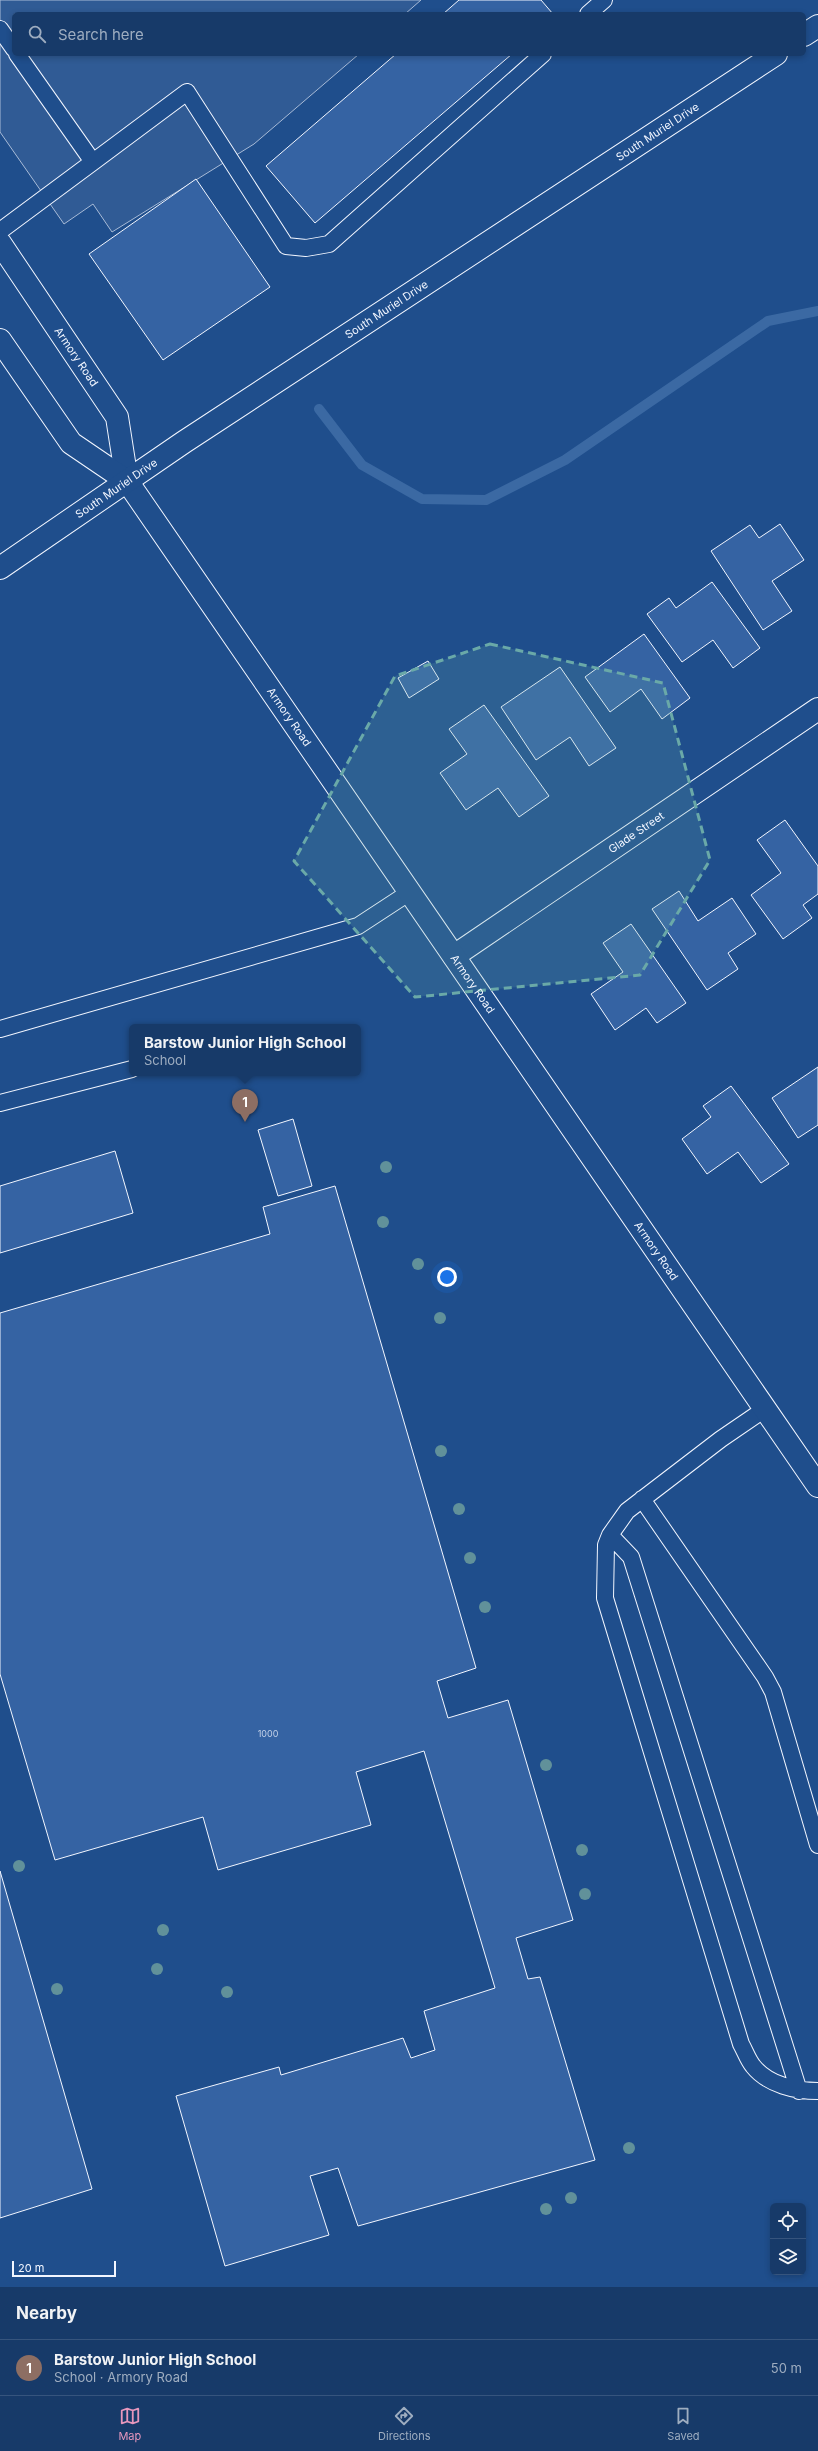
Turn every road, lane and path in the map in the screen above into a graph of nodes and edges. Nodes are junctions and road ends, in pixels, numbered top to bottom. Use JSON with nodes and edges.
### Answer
{"nodes":[{"id":1,"x":604,"y":0,"type":"edge"},
{"id":2,"x":590,"y":12,"type":"edge"},
{"id":3,"x":818,"y":26,"type":"edge"},
{"id":4,"x":0,"y":29,"type":"edge"},
{"id":5,"x":806,"y":34,"type":"edge"},
{"id":6,"x":12,"y":46,"type":"edge"},
{"id":7,"x":18,"y":56,"type":"edge"},
{"id":8,"x":541,"y":56,"type":"edge"},
{"id":9,"x":773,"y":56,"type":"edge"},
{"id":10,"x":93,"y":162,"type":"junction"},
{"id":11,"x":0,"y":231,"type":"edge"},
{"id":12,"x":0,"y":243,"type":"edge"},
{"id":13,"x":0,"y":340,"type":"edge"},
{"id":14,"x":127,"y":481,"type":"junction"},
{"id":15,"x":0,"y":568,"type":"edge"},
{"id":16,"x":818,"y":708,"type":"edge"},
{"id":17,"x":410,"y":892,"type":"junction"},
{"id":18,"x":454,"y":956,"type":"junction"},
{"id":19,"x":0,"y":1029,"type":"edge"},
{"id":20,"x":129,"y":1070,"type":"edge"},
{"id":21,"x":0,"y":1103,"type":"edge"},
{"id":22,"x":765,"y":1409,"type":"junction"},
{"id":23,"x":818,"y":1486,"type":"edge"},
{"id":24,"x":642,"y":1499,"type":"junction"},
{"id":25,"x":610,"y":1535,"type":"junction"},
{"id":26,"x":818,"y":1845,"type":"edge"},
{"id":27,"x":799,"y":2091,"type":"junction"},
{"id":28,"x":818,"y":2092,"type":"edge"}],
"edges":[{"from":1,"to":2,"type":"lane"},
{"from":3,"to":5,"type":"main road"},
{"from":4,"to":6,"type":"lane"},
{"from":7,"to":10,"type":"lane"},
{"from":8,"to":10,"type":"lane"},
{"from":9,"to":14,"type":"main road","name":"South Muriel Drive"},
{"from":10,"to":11,"type":"lane"},
{"from":12,"to":14,"type":"main road","name":"Armory Road"},
{"from":13,"to":14,"type":"main road","name":"Armory Road"},
{"from":14,"to":15,"type":"main road","name":"South Muriel Drive"},
{"from":14,"to":17,"type":"main road","name":"Armory Road"},
{"from":16,"to":18,"type":"main road","name":"Glade Street"},
{"from":17,"to":18,"type":"main road","name":"Armory Road"},
{"from":17,"to":19,"type":"lane"},
{"from":18,"to":22,"type":"main road","name":"Armory Road"},
{"from":20,"to":21,"type":"lane"},
{"from":22,"to":23,"type":"main road","name":"Armory Road"},
{"from":22,"to":24,"type":"lane"},
{"from":24,"to":25,"type":"lane"},
{"from":24,"to":26,"type":"lane"},
{"from":25,"to":27,"type":"lane"},
{"from":25,"to":27,"type":"lane"},
{"from":27,"to":28,"type":"lane"}]}
